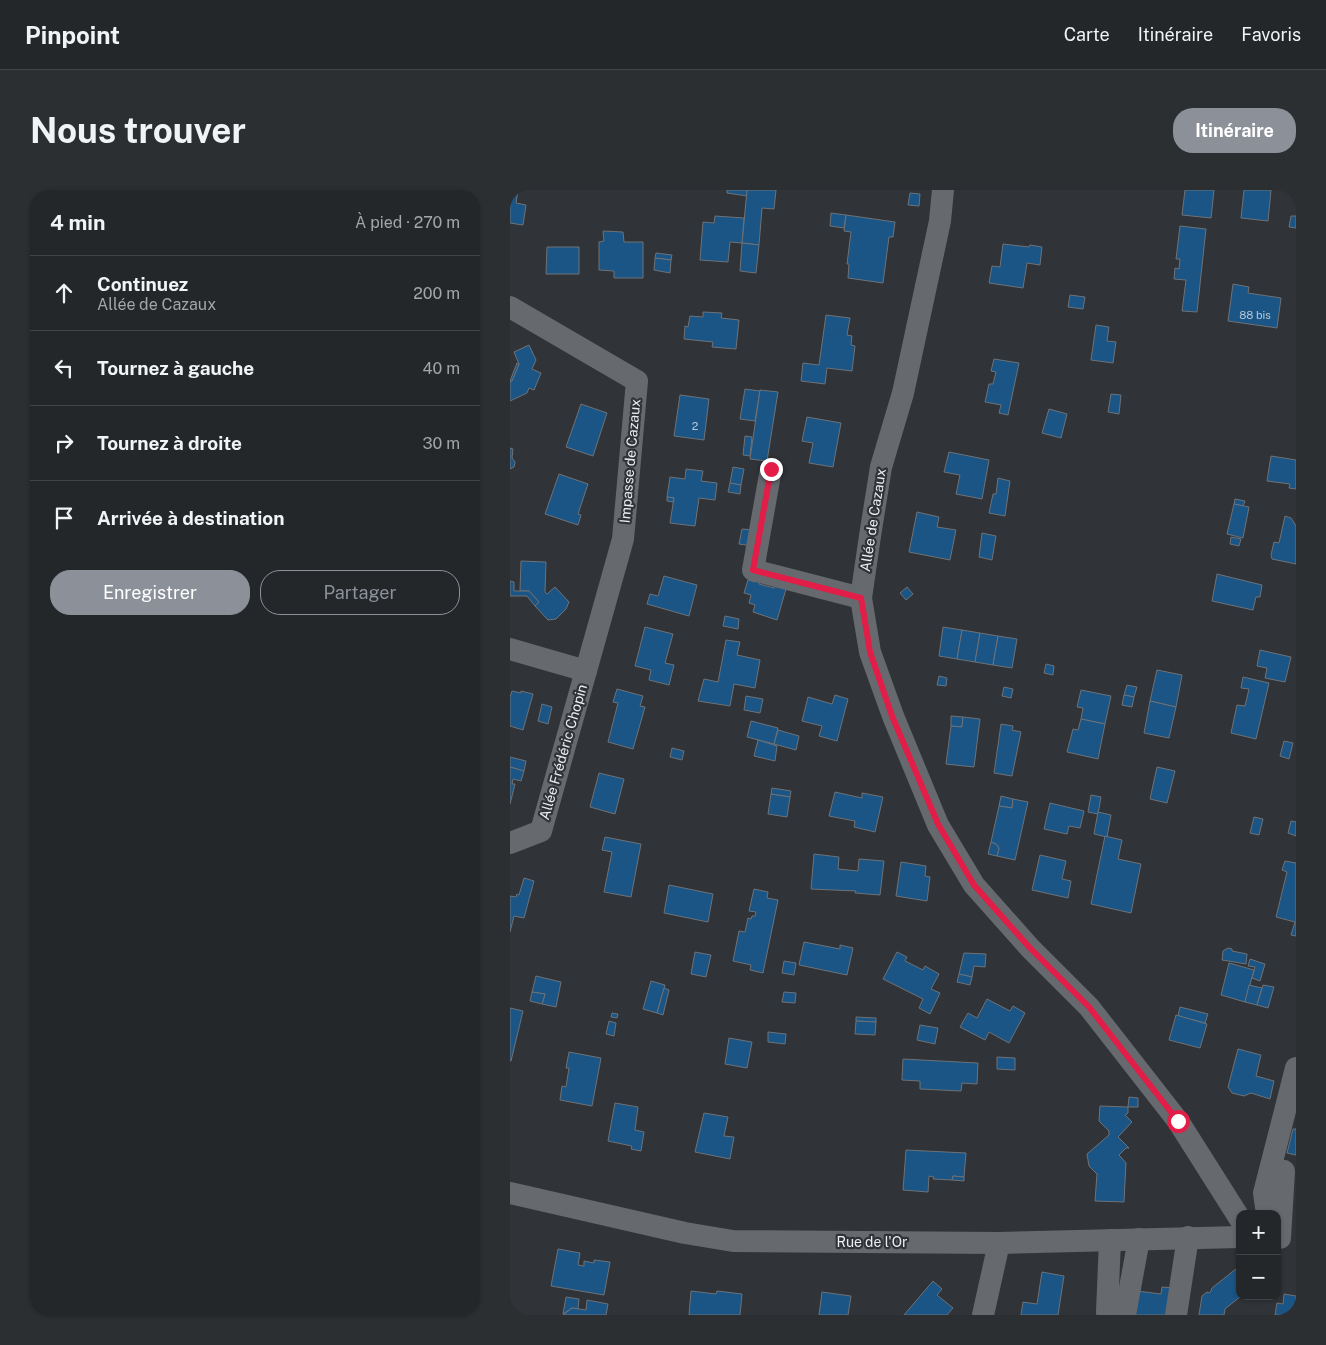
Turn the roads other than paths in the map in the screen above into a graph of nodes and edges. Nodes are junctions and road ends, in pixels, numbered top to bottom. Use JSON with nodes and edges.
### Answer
{"nodes":[{"id":1,"x":943,"y":190,"type":"edge"},
{"id":2,"x":510,"y":307,"type":"edge"},
{"id":3,"x":771,"y":469,"type":"dead end"},
{"id":4,"x":624,"y":539,"type":"joint"},
{"id":5,"x":861,"y":598,"type":"junction"},
{"id":6,"x":510,"y":649,"type":"edge"},
{"id":7,"x":586,"y":671,"type":"junction"},
{"id":8,"x":510,"y":843,"type":"edge"},
{"id":9,"x":1296,"y":1068,"type":"edge"},
{"id":10,"x":1284,"y":1171,"type":"dead end"},
{"id":11,"x":510,"y":1193,"type":"edge"},
{"id":12,"x":1266,"y":1210,"type":"edge"},
{"id":13,"x":1236,"y":1213,"type":"edge"},
{"id":14,"x":1236,"y":1236,"type":"edge"},
{"id":15,"x":1188,"y":1237,"type":"junction"},
{"id":16,"x":1284,"y":1238,"type":"edge"},
{"id":17,"x":1139,"y":1239,"type":"junction"},
{"id":18,"x":1110,"y":1240,"type":"junction"},
{"id":19,"x":999,"y":1243,"type":"junction"},
{"id":20,"x":1116,"y":1313,"type":"edge"},
{"id":21,"x":983,"y":1315,"type":"edge"},
{"id":22,"x":1176,"y":1315,"type":"edge"}],
"edges":[{"from":1,"to":5,"type":"street","name":"Allée de Cazaux"},
{"from":2,"to":4,"type":"street","name":"Impasse de Cazaux"},
{"from":3,"to":5,"type":"street"},
{"from":4,"to":7,"type":"street","name":"Allée Frédéric Chopin"},
{"from":5,"to":13,"type":"street","name":"Allée de Cazaux"},
{"from":6,"to":7,"type":"street","name":"Allée Frédéric Chopin"},
{"from":7,"to":8,"type":"street","name":"Allée Frédéric Chopin"},
{"from":9,"to":12,"type":"street"},
{"from":10,"to":16,"type":"street"},
{"from":11,"to":19,"type":"street","name":"Rue de l'Or"},
{"from":14,"to":15,"type":"street","name":"Rue de l'Or"},
{"from":15,"to":17,"type":"street","name":"Rue de l'Or"},
{"from":15,"to":22,"type":"street"},
{"from":17,"to":18,"type":"street","name":"Rue de l'Or"},
{"from":17,"to":20,"type":"street"},
{"from":18,"to":19,"type":"street","name":"Rue de l'Or"},
{"from":18,"to":20,"type":"street"},
{"from":19,"to":21,"type":"street"}]}
